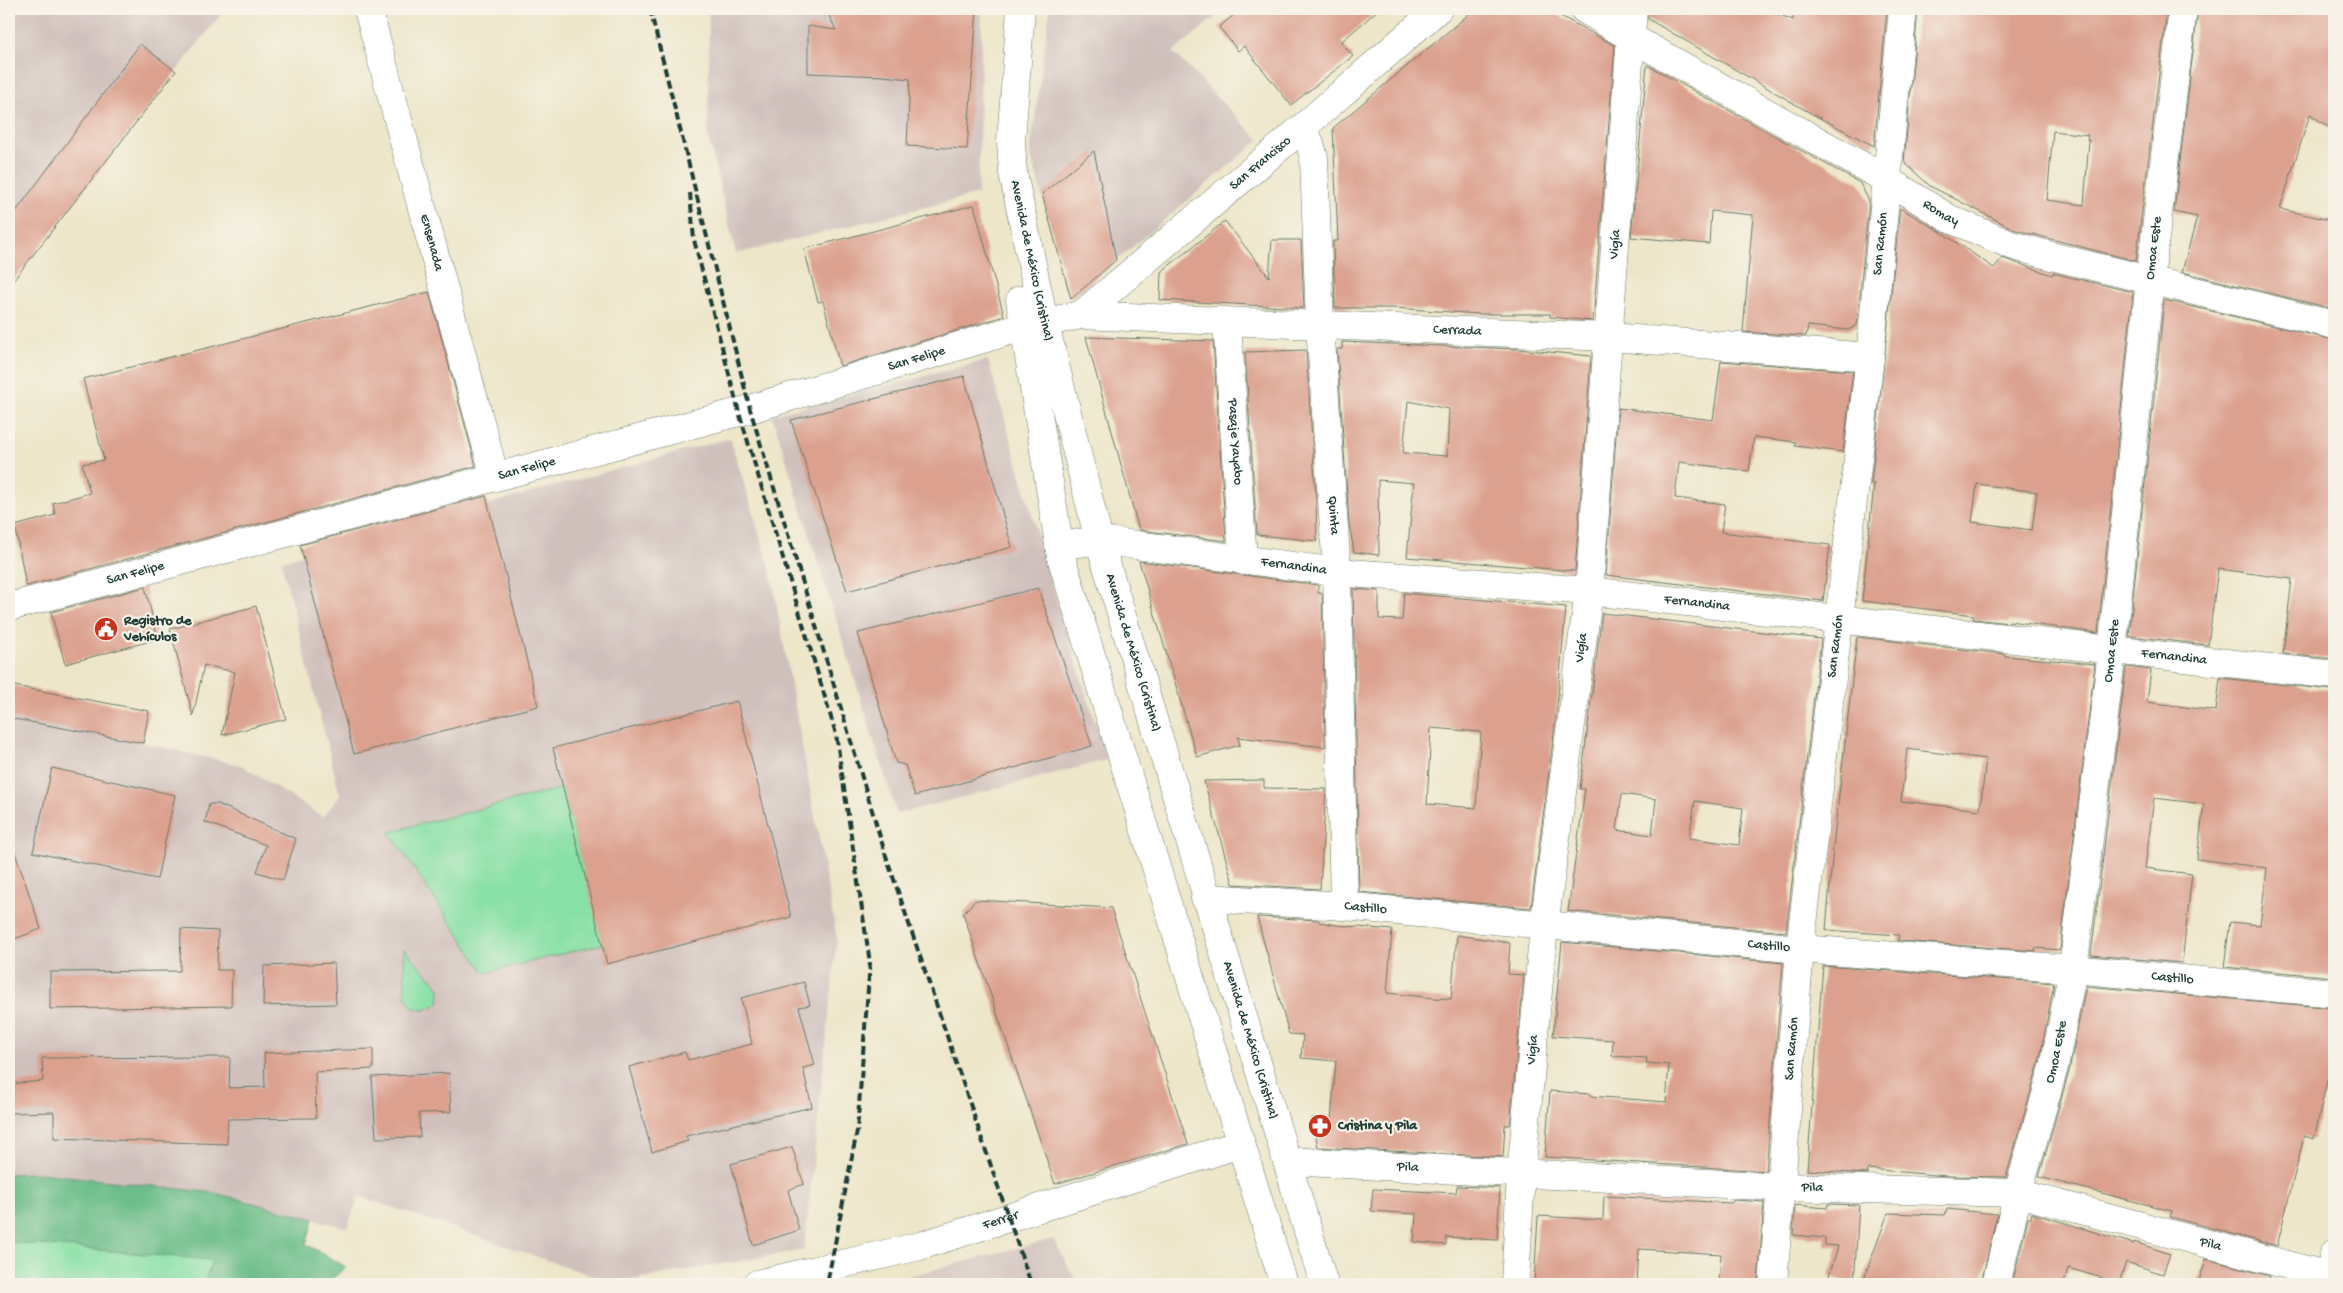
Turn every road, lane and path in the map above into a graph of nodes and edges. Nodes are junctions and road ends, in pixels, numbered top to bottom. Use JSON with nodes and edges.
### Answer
{"nodes":[{"id":1,"x":368,"y":9,"type":"edge"},
{"id":2,"x":1438,"y":9,"type":"edge"},
{"id":3,"x":1584,"y":9,"type":"edge"},
{"id":4,"x":1633,"y":9,"type":"edge"},
{"id":5,"x":1903,"y":9,"type":"edge"},
{"id":6,"x":2183,"y":9,"type":"edge"},
{"id":7,"x":1014,"y":14,"type":"edge"},
{"id":8,"x":1630,"y":37,"type":"junction"},
{"id":9,"x":1301,"y":129,"type":"junction"},
{"id":10,"x":1886,"y":179,"type":"junction"},
{"id":11,"x":2150,"y":279,"type":"junction"},
{"id":12,"x":1081,"y":314,"type":"junction"},
{"id":13,"x":1227,"y":322,"type":"junction"},
{"id":14,"x":1035,"y":324,"type":"junction"},
{"id":15,"x":1320,"y":325,"type":"junction"},
{"id":16,"x":2334,"y":325,"type":"edge"},
{"id":17,"x":1609,"y":337,"type":"junction"},
{"id":18,"x":1870,"y":357,"type":"junction"},
{"id":19,"x":495,"y":478,"type":"junction"},
{"id":20,"x":1098,"y":540,"type":"junction"},
{"id":21,"x":1060,"y":546,"type":"junction"},
{"id":22,"x":1243,"y":561,"type":"junction"},
{"id":23,"x":1337,"y":572,"type":"junction"},
{"id":24,"x":1589,"y":591,"type":"junction"},
{"id":25,"x":9,"y":607,"type":"edge"},
{"id":26,"x":1838,"y":620,"type":"junction"},
{"id":27,"x":2112,"y":651,"type":"junction"},
{"id":28,"x":2334,"y":675,"type":"edge"},
{"id":29,"x":1205,"y":898,"type":"junction"},
{"id":30,"x":1344,"y":906,"type":"junction"},
{"id":31,"x":1544,"y":926,"type":"junction"},
{"id":32,"x":1800,"y":949,"type":"junction"},
{"id":33,"x":2073,"y":968,"type":"junction"},
{"id":34,"x":2334,"y":993,"type":"edge"},
{"id":35,"x":1240,"y":1144,"type":"junction"},
{"id":36,"x":1287,"y":1161,"type":"junction"},
{"id":37,"x":1521,"y":1175,"type":"junction"},
{"id":38,"x":1782,"y":1187,"type":"junction"},
{"id":39,"x":2018,"y":1193,"type":"junction"},
{"id":40,"x":2330,"y":1271,"type":"edge"},
{"id":41,"x":757,"y":1284,"type":"edge"},
{"id":42,"x":1284,"y":1284,"type":"edge"},
{"id":43,"x":1324,"y":1284,"type":"edge"},
{"id":44,"x":1515,"y":1284,"type":"edge"},
{"id":45,"x":1773,"y":1284,"type":"edge"},
{"id":46,"x":1996,"y":1284,"type":"edge"}],
"edges":[{"from":1,"to":19,"type":"street","name":"Ensenada"},
{"from":2,"to":9,"type":"street","name":"San Francisco"},
{"from":3,"to":8,"type":"street","name":"Romay"},
{"from":4,"to":8,"type":"street","name":"Vigía"},
{"from":5,"to":10,"type":"street","name":"San Ramón"},
{"from":6,"to":11,"type":"street","name":"Omoa Este"},
{"from":7,"to":14,"type":"street","name":"Avenida de México (Cristina)"},
{"from":8,"to":10,"type":"street","name":"Romay"},
{"from":8,"to":17,"type":"street","name":"Vigía"},
{"from":9,"to":12,"type":"street","name":"San Francisco"},
{"from":9,"to":15,"type":"street","name":"Quinta"},
{"from":10,"to":11,"type":"street","name":"Romay"},
{"from":10,"to":18,"type":"street","name":"San Ramón"},
{"from":11,"to":16,"type":"street","name":"Romay"},
{"from":11,"to":27,"type":"street","name":"Omoa Este"},
{"from":12,"to":13,"type":"street","name":"Cerrada"},
{"from":12,"to":14,"type":"street","name":"Cerrada"},
{"from":13,"to":15,"type":"street","name":"Cerrada"},
{"from":13,"to":22,"type":"street","name":"Pasaje Yayabo"},
{"from":14,"to":19,"type":"street","name":"San Felipe"},
{"from":14,"to":20,"type":"street","name":"Avenida de México (Cristina)"},
{"from":14,"to":21,"type":"street","name":"Avenida de México (Cristina)"},
{"from":15,"to":17,"type":"street","name":"Cerrada"},
{"from":15,"to":23,"type":"street","name":"Quinta"},
{"from":17,"to":18,"type":"street","name":"Cerrada"},
{"from":17,"to":24,"type":"street","name":"Vigía"},
{"from":18,"to":26,"type":"street","name":"San Ramón"},
{"from":19,"to":25,"type":"street","name":"San Felipe"},
{"from":20,"to":21,"type":"street","name":"Fernandina"},
{"from":20,"to":22,"type":"street","name":"Fernandina"},
{"from":20,"to":29,"type":"street","name":"Avenida de México (Cristina)"},
{"from":21,"to":35,"type":"street","name":"Avenida de México (Cristina)"},
{"from":22,"to":23,"type":"street","name":"Fernandina"},
{"from":23,"to":24,"type":"street","name":"Fernandina"},
{"from":23,"to":30,"type":"street","name":"Quinta"},
{"from":24,"to":26,"type":"street","name":"Fernandina"},
{"from":24,"to":31,"type":"street","name":"Vigía"},
{"from":26,"to":27,"type":"street","name":"Fernandina"},
{"from":26,"to":32,"type":"street","name":"San Ramón"},
{"from":27,"to":28,"type":"street","name":"Fernandina"},
{"from":27,"to":33,"type":"street","name":"Omoa Este"},
{"from":29,"to":30,"type":"street","name":"Castillo"},
{"from":29,"to":36,"type":"street","name":"Avenida de México (Cristina)"},
{"from":30,"to":31,"type":"street","name":"Castillo"},
{"from":31,"to":32,"type":"street","name":"Castillo"},
{"from":31,"to":37,"type":"street","name":"Vigía"},
{"from":32,"to":33,"type":"street","name":"Castillo"},
{"from":32,"to":38,"type":"street","name":"San Ramón"},
{"from":33,"to":34,"type":"street","name":"Castillo"},
{"from":33,"to":39,"type":"street","name":"Omoa Este"},
{"from":35,"to":41,"type":"street","name":"Ferrer"},
{"from":35,"to":42,"type":"street","name":"Avenida de México (Cristina)"},
{"from":36,"to":37,"type":"street","name":"Pila"},
{"from":36,"to":43,"type":"street","name":"Avenida de México (Cristina)"},
{"from":37,"to":38,"type":"street","name":"Pila"},
{"from":37,"to":44,"type":"street","name":"Vigía"},
{"from":38,"to":39,"type":"street","name":"Pila"},
{"from":38,"to":45,"type":"street","name":"San Ramón"},
{"from":39,"to":40,"type":"street","name":"Pila"},
{"from":39,"to":46,"type":"street","name":"Omoa Este"}]}
